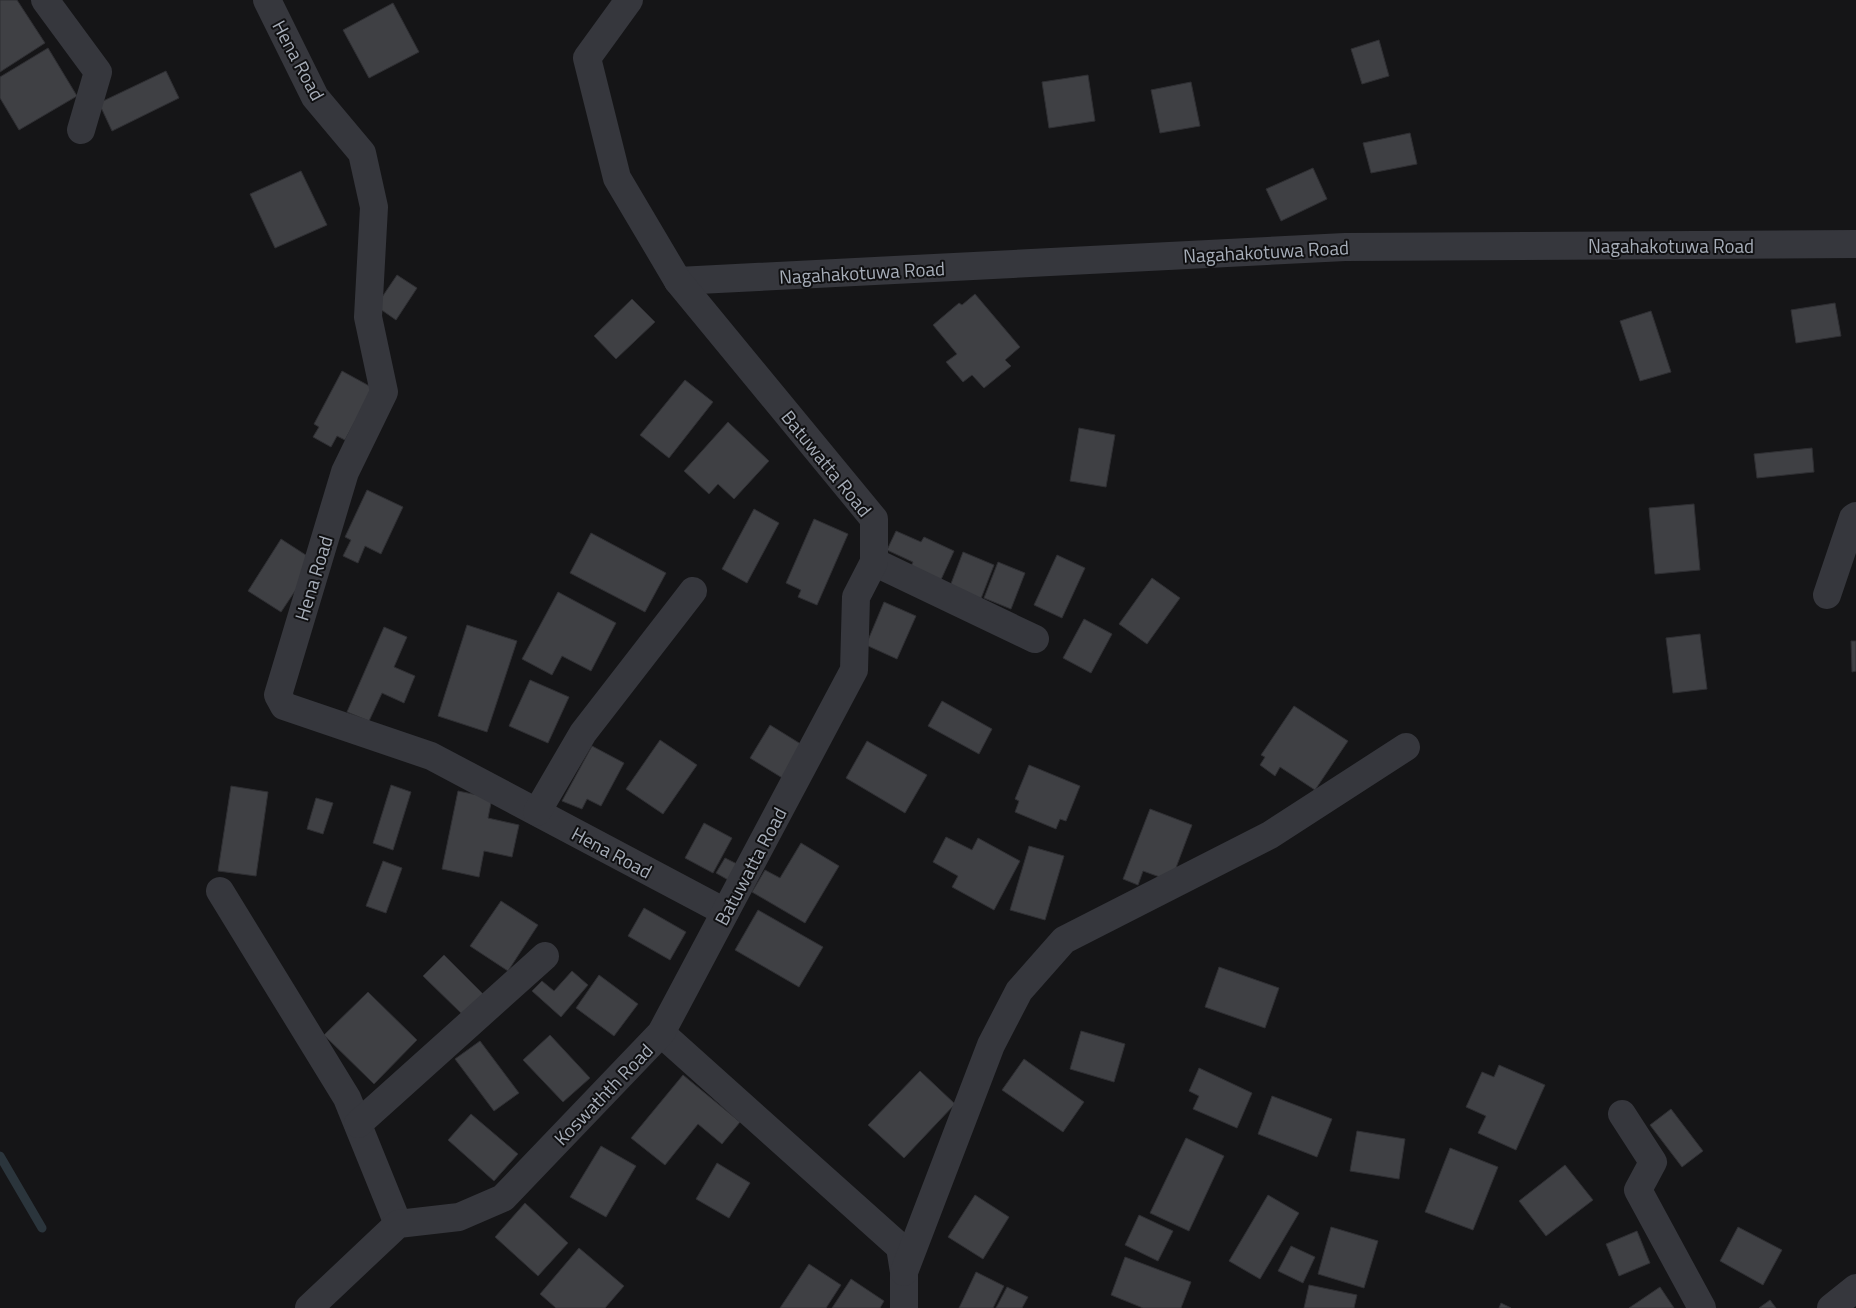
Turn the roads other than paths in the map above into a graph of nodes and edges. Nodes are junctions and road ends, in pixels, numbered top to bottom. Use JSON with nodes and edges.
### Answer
{"nodes":[{"id":1,"x":46,"y":0,"type":"edge"},
{"id":2,"x":267,"y":0,"type":"edge"},
{"id":3,"x":629,"y":0,"type":"edge"},
{"id":4,"x":81,"y":130,"type":"dead end"},
{"id":5,"x":1856,"y":244,"type":"edge"},
{"id":6,"x":678,"y":281,"type":"junction"},
{"id":7,"x":1856,"y":516,"type":"edge"},
{"id":8,"x":874,"y":562,"type":"junction"},
{"id":9,"x":693,"y":591,"type":"dead end"},
{"id":10,"x":1827,"y":595,"type":"dead end"},
{"id":11,"x":1035,"y":639,"type":"dead end"},
{"id":12,"x":1406,"y":747,"type":"dead end"},
{"id":13,"x":537,"y":812,"type":"junction"},
{"id":14,"x":220,"y":891,"type":"dead end"},
{"id":15,"x":725,"y":912,"type":"junction"},
{"id":16,"x":545,"y":956,"type":"dead end"},
{"id":17,"x":661,"y":1033,"type":"junction"},
{"id":18,"x":1622,"y":1114,"type":"dead end"},
{"id":19,"x":358,"y":1124,"type":"junction"},
{"id":20,"x":398,"y":1224,"type":"junction"},
{"id":21,"x":904,"y":1272,"type":"junction"},
{"id":22,"x":1856,"y":1288,"type":"edge"},
{"id":23,"x":309,"y":1308,"type":"edge"},
{"id":24,"x":904,"y":1308,"type":"edge"},
{"id":25,"x":1702,"y":1308,"type":"edge"},
{"id":26,"x":1831,"y":1308,"type":"edge"}],
"edges":[{"from":1,"to":4,"type":"street"},
{"from":2,"to":13,"type":"street","name":"Hena Road"},
{"from":3,"to":6,"type":"street","name":"Batuwatta Road"},
{"from":5,"to":6,"type":"street","name":"Nagahakotuwa Road"},
{"from":6,"to":8,"type":"street","name":"Batuwatta Road"},
{"from":7,"to":10,"type":"street"},
{"from":8,"to":11,"type":"street"},
{"from":8,"to":15,"type":"street","name":"Batuwatta Road"},
{"from":9,"to":13,"type":"street"},
{"from":12,"to":21,"type":"street"},
{"from":13,"to":15,"type":"street","name":"Hena Road"},
{"from":14,"to":19,"type":"street"},
{"from":15,"to":17,"type":"street","name":"Batuwatta Road"},
{"from":16,"to":19,"type":"street"},
{"from":17,"to":20,"type":"street","name":"Koswathth Road"},
{"from":17,"to":21,"type":"street","name":"Koswathth Road"},
{"from":18,"to":25,"type":"street"},
{"from":19,"to":20,"type":"street"},
{"from":20,"to":23,"type":"street"},
{"from":21,"to":24,"type":"street","name":"Koswathth Road"},
{"from":22,"to":26,"type":"street"}]}
